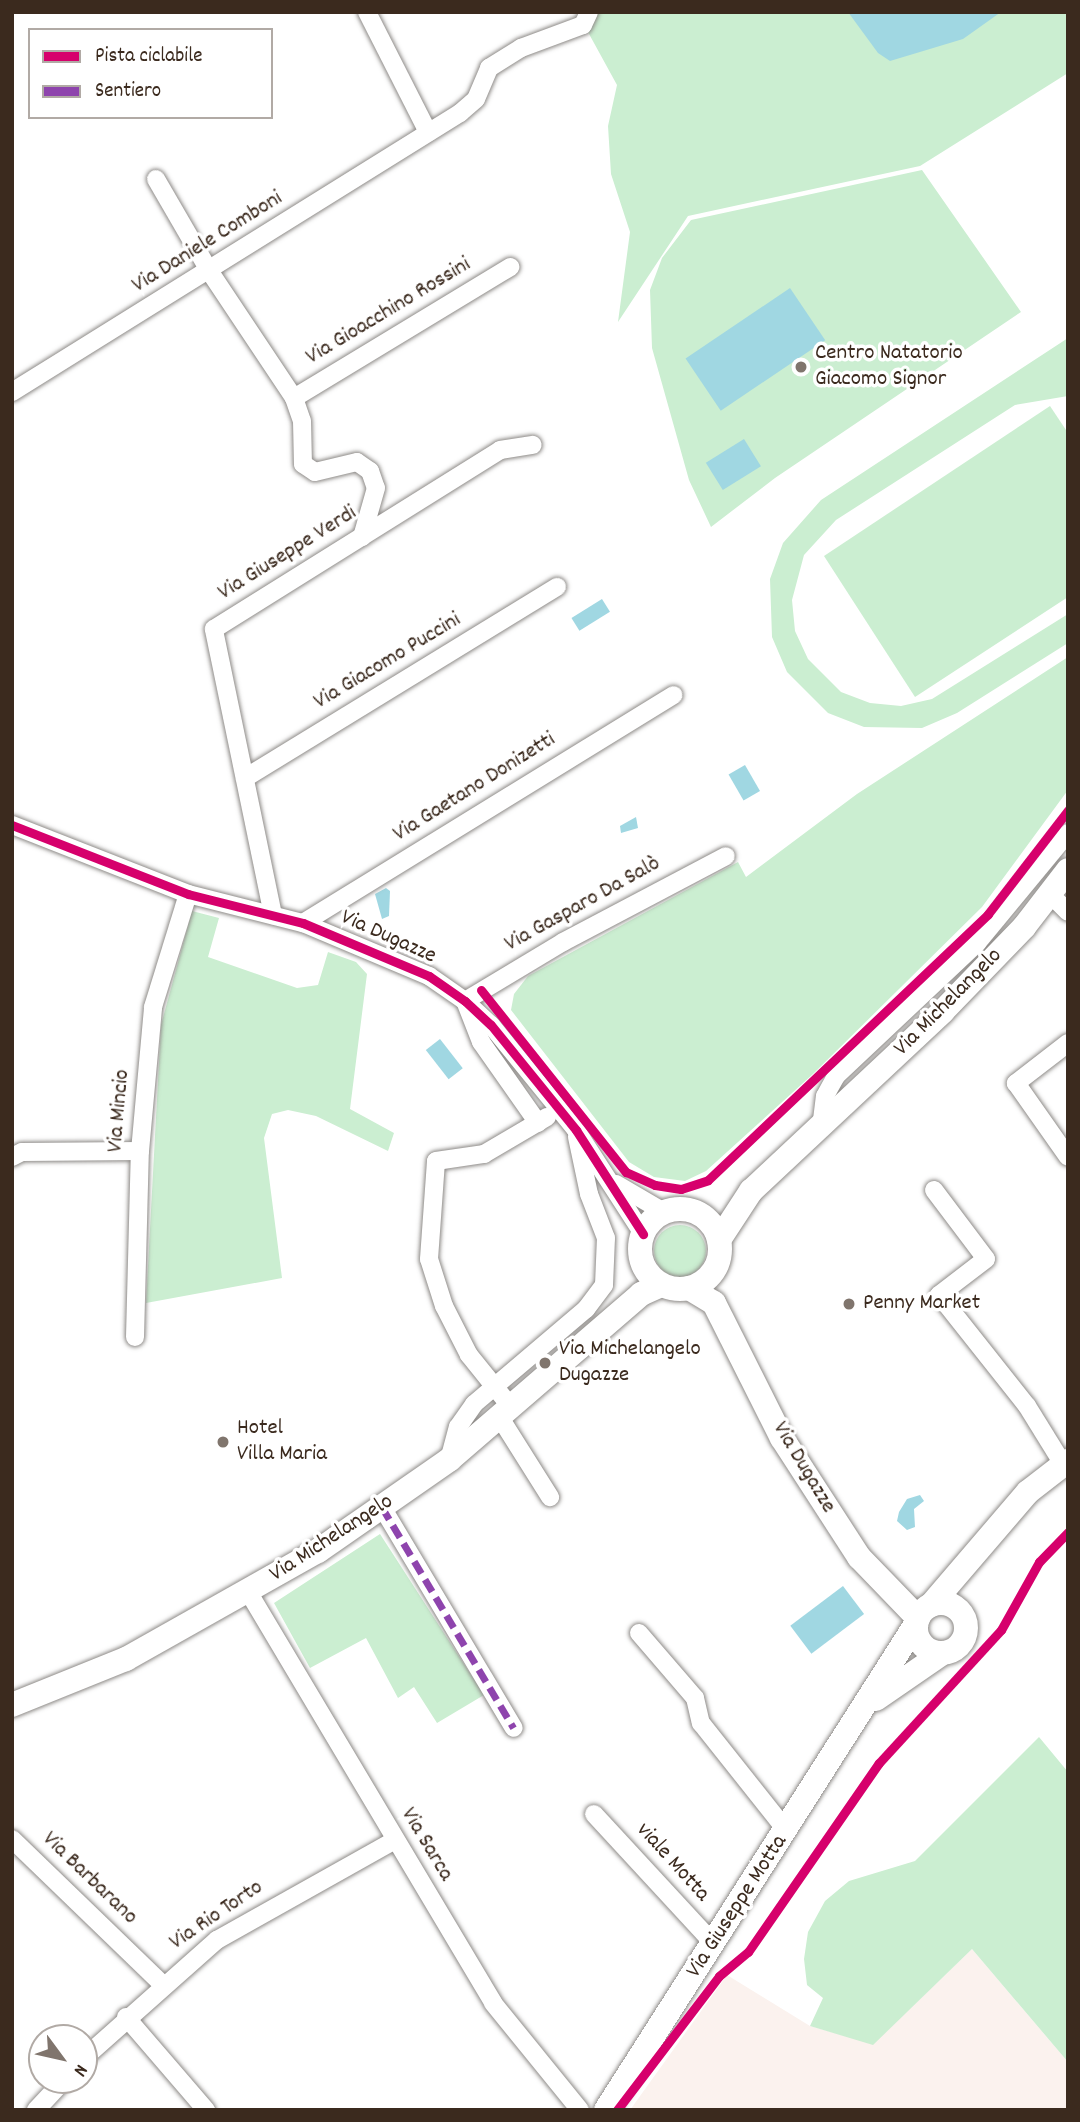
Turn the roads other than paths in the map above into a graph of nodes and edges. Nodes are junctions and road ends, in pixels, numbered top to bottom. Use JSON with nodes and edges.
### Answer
{"nodes":[{"id":1,"x":367,"y":12,"type":"edge"},
{"id":2,"x":589,"y":12,"type":"edge"},
{"id":3,"x":428,"y":132,"type":"junction"},
{"id":4,"x":156,"y":179,"type":"dead end"},
{"id":5,"x":510,"y":267,"type":"dead end"},
{"id":6,"x":210,"y":272,"type":"junction"},
{"id":7,"x":12,"y":392,"type":"edge"},
{"id":8,"x":294,"y":398,"type":"junction"},
{"id":9,"x":533,"y":445,"type":"dead end"},
{"id":10,"x":362,"y":537,"type":"junction"},
{"id":11,"x":556,"y":587,"type":"dead end"},
{"id":12,"x":673,"y":695,"type":"dead end"},
{"id":13,"x":244,"y":778,"type":"junction"},
{"id":14,"x":12,"y":825,"type":"edge"},
{"id":15,"x":1068,"y":833,"type":"edge"},
{"id":16,"x":726,"y":856,"type":"dead end"},
{"id":17,"x":1068,"y":870,"type":"edge"},
{"id":18,"x":188,"y":894,"type":"junction"},
{"id":19,"x":1050,"y":894,"type":"junction"},
{"id":20,"x":1068,"y":912,"type":"edge"},
{"id":21,"x":273,"y":915,"type":"junction"},
{"id":22,"x":303,"y":923,"type":"junction"},
{"id":23,"x":466,"y":1001,"type":"junction"},
{"id":24,"x":1068,"y":1043,"type":"edge"},
{"id":25,"x":559,"y":1109,"type":"junction"},
{"id":26,"x":538,"y":1123,"type":"junction"},
{"id":27,"x":821,"y":1128,"type":"junction"},
{"id":28,"x":576,"y":1130,"type":"junction"},
{"id":29,"x":140,"y":1151,"type":"junction"},
{"id":30,"x":12,"y":1157,"type":"edge"},
{"id":31,"x":1068,"y":1157,"type":"edge"},
{"id":32,"x":613,"y":1183,"type":"junction"},
{"id":33,"x":934,"y":1189,"type":"dead end"},
{"id":34,"x":751,"y":1191,"type":"junction"},
{"id":35,"x":664,"y":1212,"type":"junction"},
{"id":36,"x":701,"y":1215,"type":"junction"},
{"id":37,"x":643,"y":1234,"type":"junction"},
{"id":38,"x":719,"y":1240,"type":"junction"},
{"id":39,"x":643,"y":1264,"type":"junction"},
{"id":40,"x":715,"y":1268,"type":"junction"},
{"id":41,"x":661,"y":1285,"type":"junction"},
{"id":42,"x":689,"y":1289,"type":"junction"},
{"id":43,"x":616,"y":1316,"type":"junction"},
{"id":44,"x":730,"y":1332,"type":"junction"},
{"id":45,"x":135,"y":1338,"type":"dead end"},
{"id":46,"x":496,"y":1387,"type":"junction"},
{"id":47,"x":505,"y":1412,"type":"junction"},
{"id":48,"x":449,"y":1460,"type":"junction"},
{"id":49,"x":1065,"y":1463,"type":"edge"},
{"id":50,"x":550,"y":1497,"type":"dead end"},
{"id":51,"x":382,"y":1507,"type":"junction"},
{"id":52,"x":981,"y":1546,"type":"junction"},
{"id":53,"x":249,"y":1592,"type":"junction"},
{"id":54,"x":922,"y":1614,"type":"junction"},
{"id":55,"x":964,"y":1620,"type":"junction"},
{"id":56,"x":639,"y":1633,"type":"dead end"},
{"id":57,"x":941,"y":1654,"type":"junction"},
{"id":58,"x":869,"y":1703,"type":"junction"},
{"id":59,"x":12,"y":1705,"type":"edge"},
{"id":60,"x":514,"y":1728,"type":"dead end"},
{"id":61,"x":594,"y":1814,"type":"dead end"},
{"id":62,"x":787,"y":1831,"type":"junction"},
{"id":63,"x":12,"y":1839,"type":"edge"},
{"id":64,"x":395,"y":1840,"type":"junction"},
{"id":65,"x":714,"y":1944,"type":"junction"},
{"id":66,"x":162,"y":1984,"type":"junction"},
{"id":67,"x":126,"y":2017,"type":"junction"},
{"id":68,"x":98,"y":2044,"type":"edge"},
{"id":69,"x":206,"y":2110,"type":"edge"},
{"id":70,"x":580,"y":2110,"type":"edge"},
{"id":71,"x":606,"y":2110,"type":"edge"}],
"edges":[{"from":1,"to":3,"type":"street"},
{"from":2,"to":3,"type":"street","name":"Via Daniele Comboni"},
{"from":3,"to":6,"type":"street","name":"Via Daniele Comboni"},
{"from":4,"to":6,"type":"street"},
{"from":5,"to":8,"type":"street","name":"Via Gioacchino Rossini"},
{"from":6,"to":7,"type":"street","name":"Via Daniele Comboni"},
{"from":6,"to":8,"type":"street"},
{"from":8,"to":10,"type":"street"},
{"from":9,"to":10,"type":"street","name":"Via Giuseppe Verdi"},
{"from":10,"to":13,"type":"street","name":"Via Giuseppe Verdi"},
{"from":11,"to":13,"type":"street","name":"Via Giacomo Puccini"},
{"from":12,"to":22,"type":"street","name":"Via Gaetano Donizetti"},
{"from":13,"to":21,"type":"street","name":"Via Giuseppe Verdi"},
{"from":14,"to":18,"type":"street","name":"Via Dugazze"},
{"from":15,"to":27,"type":"street","name":"Via Michelangelo"},
{"from":16,"to":23,"type":"street","name":"Via Gasparo Da Salò"},
{"from":17,"to":19,"type":"street","name":"Via Michelangelo"},
{"from":18,"to":21,"type":"street","name":"Via Dugazze"},
{"from":18,"to":29,"type":"street","name":"Via Mincio"},
{"from":19,"to":20,"type":"street"},
{"from":19,"to":27,"type":"street","name":"Via Michelangelo"},
{"from":21,"to":22,"type":"street","name":"Via Dugazze"},
{"from":22,"to":23,"type":"street","name":"Via Dugazze"},
{"from":23,"to":25,"type":"street","name":"Via Dugazze"},
{"from":23,"to":26,"type":"street"},
{"from":24,"to":31,"type":"street"},
{"from":25,"to":26,"type":"street"},
{"from":25,"to":28,"type":"street","name":"Via Dugazze"},
{"from":26,"to":46,"type":"street"},
{"from":27,"to":34,"type":"street","name":"Via Michelangelo"},
{"from":28,"to":32,"type":"street","name":"Via Dugazze"},
{"from":28,"to":46,"type":"street","name":"Via Dugazze"},
{"from":29,"to":30,"type":"street"},
{"from":29,"to":45,"type":"street","name":"Via Mincio"},
{"from":32,"to":35,"type":"street","name":"Via Dugazze"},
{"from":32,"to":37,"type":"street","name":"Via Dugazze"},
{"from":33,"to":49,"type":"street"},
{"from":34,"to":36,"type":"street","name":"Via Michelangelo"},
{"from":34,"to":38,"type":"street","name":"Via Michelangelo"},
{"from":35,"to":36,"type":"street"},
{"from":35,"to":37,"type":"street"},
{"from":36,"to":38,"type":"street"},
{"from":37,"to":39,"type":"street"},
{"from":38,"to":40,"type":"street"},
{"from":39,"to":41,"type":"street"},
{"from":39,"to":43,"type":"street","name":"Via Michelangelo"},
{"from":40,"to":42,"type":"street"},
{"from":40,"to":44,"type":"street","name":"Via Dugazze"},
{"from":41,"to":42,"type":"street"},
{"from":41,"to":43,"type":"street","name":"Via Michelangelo"},
{"from":42,"to":44,"type":"street","name":"Via Dugazze"},
{"from":43,"to":47,"type":"street","name":"Via Michelangelo"},
{"from":44,"to":54,"type":"street","name":"Via Dugazze"},
{"from":46,"to":47,"type":"street"},
{"from":46,"to":48,"type":"street","name":"Via Dugazze"},
{"from":47,"to":48,"type":"street","name":"Via Michelangelo"},
{"from":47,"to":50,"type":"street"},
{"from":48,"to":51,"type":"street","name":"Via Michelangelo"},
{"from":49,"to":52,"type":"street","name":"Via Giuseppe Motta"},
{"from":51,"to":53,"type":"street","name":"Via Michelangelo"},
{"from":51,"to":60,"type":"street"},
{"from":52,"to":54,"type":"street","name":"Via Giuseppe Motta"},
{"from":52,"to":55,"type":"street","name":"Via Giuseppe Motta"},
{"from":53,"to":59,"type":"street","name":"Via Michelangelo"},
{"from":53,"to":64,"type":"street","name":"Via Sarca"},
{"from":54,"to":55,"type":"street"},
{"from":54,"to":57,"type":"street"},
{"from":54,"to":58,"type":"street","name":"Via Giuseppe Motta"},
{"from":55,"to":57,"type":"street","name":"Via Giuseppe Motta"},
{"from":56,"to":62,"type":"street"},
{"from":57,"to":58,"type":"street","name":"Via Giuseppe Motta"},
{"from":58,"to":62,"type":"street","name":"Via Giuseppe Motta"},
{"from":61,"to":65,"type":"street","name":"viale Motta"},
{"from":62,"to":65,"type":"street","name":"Via Giuseppe Motta"},
{"from":63,"to":66,"type":"street","name":"Via Barbarano"},
{"from":64,"to":66,"type":"street","name":"Via Rio Torto"},
{"from":64,"to":70,"type":"street","name":"Via Sarca"},
{"from":65,"to":71,"type":"street","name":"Via Giuseppe Motta"},
{"from":66,"to":67,"type":"street","name":"Via Rio Torto"},
{"from":67,"to":68,"type":"street","name":"Via Rio Torto"},
{"from":67,"to":69,"type":"street"}]}
